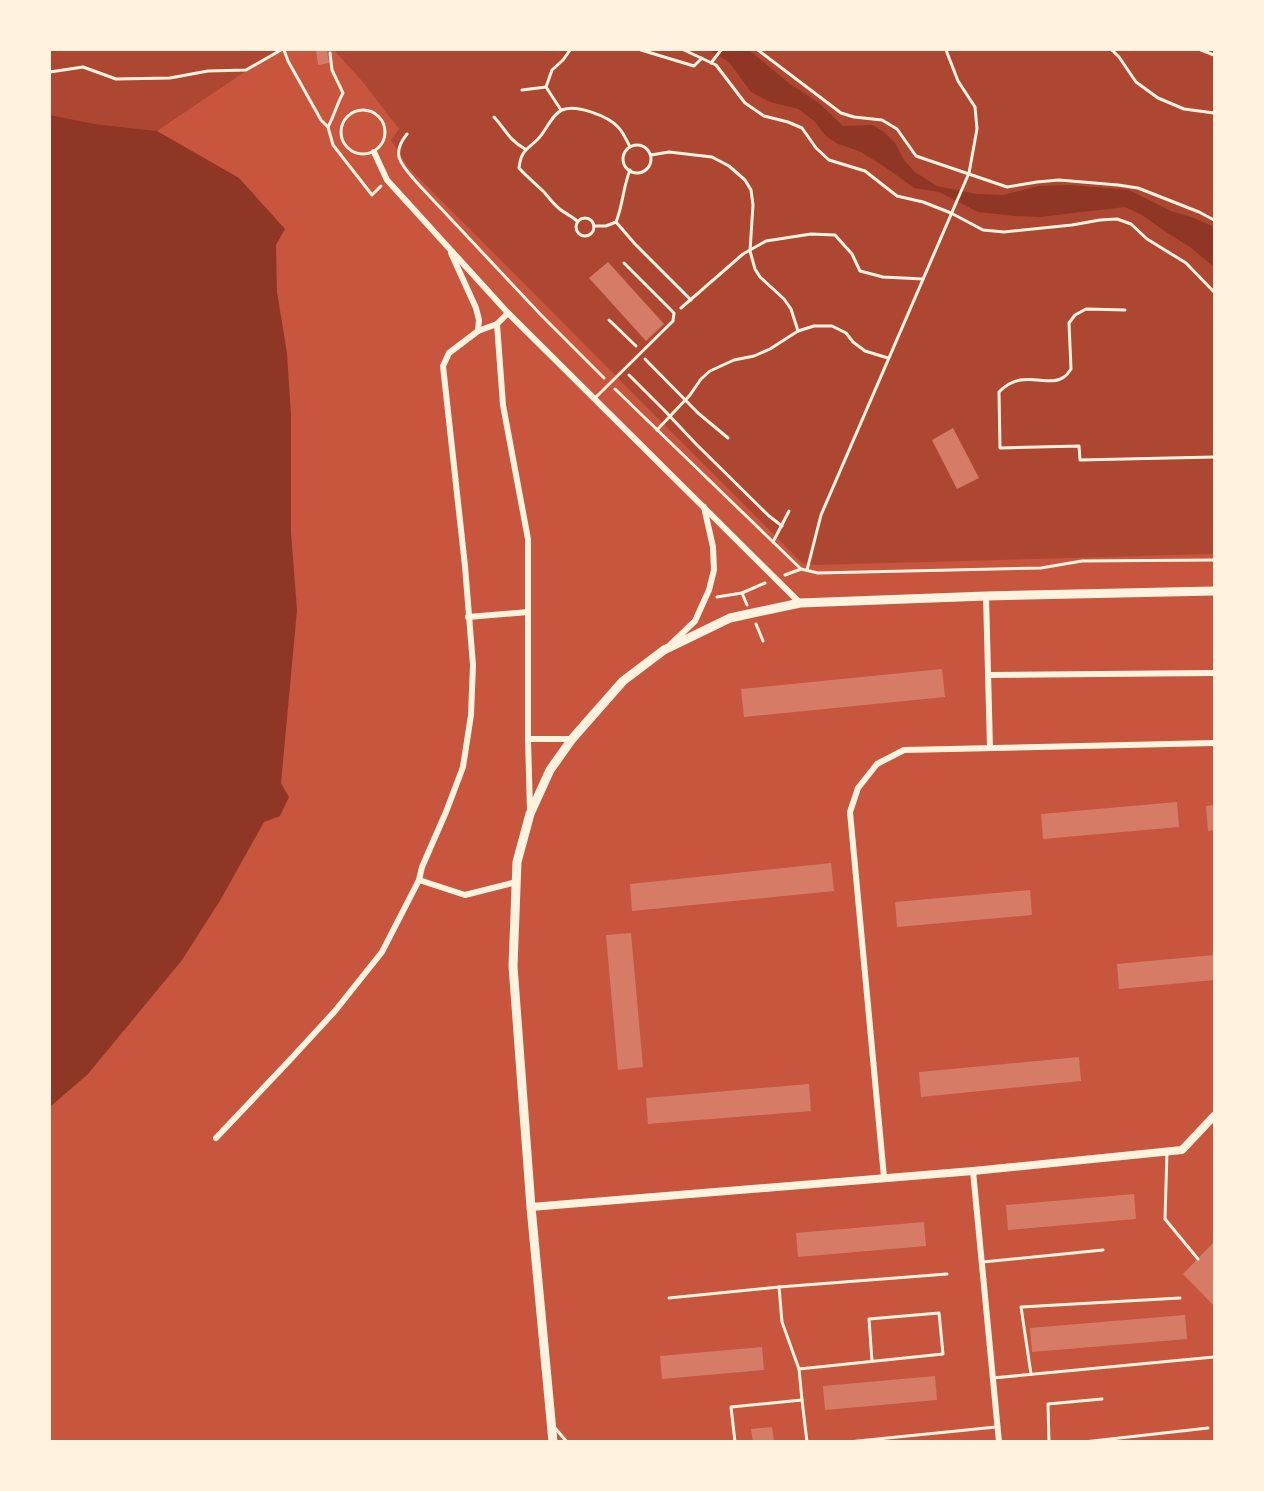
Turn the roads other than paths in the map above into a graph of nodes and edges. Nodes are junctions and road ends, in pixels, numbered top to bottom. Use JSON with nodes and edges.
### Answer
{"nodes":[{"id":1,"x":374,"y":152,"type":"junction"},
{"id":2,"x":448,"y":247,"type":"junction"},
{"id":3,"x":624,"y":263,"type":"dead end"},
{"id":4,"x":508,"y":313,"type":"junction"},
{"id":5,"x":497,"y":324,"type":"junction"},
{"id":6,"x":478,"y":331,"type":"junction"},
{"id":7,"x":595,"y":398,"type":"junction"},
{"id":8,"x":704,"y":506,"type":"junction"},
{"id":9,"x":1215,"y":591,"type":"edge"},
{"id":10,"x":986,"y":596,"type":"junction"},
{"id":11,"x":800,"y":603,"type":"junction"},
{"id":12,"x":528,"y":612,"type":"junction"},
{"id":13,"x":468,"y":617,"type":"junction"},
{"id":14,"x":664,"y":650,"type":"junction"},
{"id":15,"x":1215,"y":673,"type":"edge"},
{"id":16,"x":988,"y":675,"type":"junction"},
{"id":17,"x":528,"y":739,"type":"junction"},
{"id":18,"x":572,"y":740,"type":"junction"},
{"id":19,"x":1215,"y":743,"type":"edge"},
{"id":20,"x":990,"y":748,"type":"junction"},
{"id":21,"x":530,"y":814,"type":"junction"},
{"id":22,"x":419,"y":880,"type":"junction"},
{"id":23,"x":516,"y":882,"type":"junction"},
{"id":24,"x":1215,"y":1116,"type":"edge"},
{"id":25,"x":216,"y":1138,"type":"dead end"},
{"id":26,"x":1167,"y":1152,"type":"junction"},
{"id":27,"x":973,"y":1171,"type":"junction"},
{"id":28,"x":884,"y":1177,"type":"junction"},
{"id":29,"x":531,"y":1207,"type":"junction"},
{"id":30,"x":1103,"y":1250,"type":"dead end"},
{"id":31,"x":1198,"y":1259,"type":"dead end"},
{"id":32,"x":982,"y":1262,"type":"junction"},
{"id":33,"x":947,"y":1274,"type":"dead end"},
{"id":34,"x":779,"y":1287,"type":"junction"},
{"id":35,"x":669,"y":1298,"type":"dead end"},
{"id":36,"x":1180,"y":1298,"type":"dead end"},
{"id":37,"x":1215,"y":1357,"type":"edge"},
{"id":38,"x":872,"y":1361,"type":"junction"},
{"id":39,"x":799,"y":1369,"type":"junction"},
{"id":40,"x":1031,"y":1374,"type":"junction"},
{"id":41,"x":993,"y":1378,"type":"junction"},
{"id":42,"x":1102,"y":1399,"type":"dead end"},
{"id":43,"x":802,"y":1400,"type":"junction"},
{"id":44,"x":551,"y":1425,"type":"junction"},
{"id":45,"x":998,"y":1427,"type":"junction"},
{"id":46,"x":1208,"y":1428,"type":"dead end"},
{"id":47,"x":553,"y":1442,"type":"edge"},
{"id":48,"x":567,"y":1442,"type":"edge"},
{"id":49,"x":735,"y":1442,"type":"edge"},
{"id":50,"x":807,"y":1442,"type":"edge"},
{"id":51,"x":848,"y":1442,"type":"edge"},
{"id":52,"x":999,"y":1442,"type":"edge"},
{"id":53,"x":1049,"y":1442,"type":"edge"},
{"id":54,"x":1084,"y":1442,"type":"edge"}],
"edges":[{"from":1,"to":1,"type":"lane"},
{"from":1,"to":2,"type":"street"},
{"from":2,"to":4,"type":"street"},
{"from":2,"to":6,"type":"street"},
{"from":3,"to":7,"type":"lane"},
{"from":4,"to":5,"type":"street"},
{"from":4,"to":7,"type":"street"},
{"from":5,"to":6,"type":"street"},
{"from":5,"to":12,"type":"street"},
{"from":6,"to":13,"type":"street"},
{"from":7,"to":8,"type":"street"},
{"from":8,"to":11,"type":"street"},
{"from":8,"to":14,"type":"street"},
{"from":9,"to":10,"type":"main road"},
{"from":10,"to":11,"type":"main road"},
{"from":10,"to":16,"type":"street"},
{"from":11,"to":14,"type":"main road"},
{"from":12,"to":13,"type":"street"},
{"from":12,"to":17,"type":"street"},
{"from":13,"to":22,"type":"street"},
{"from":14,"to":18,"type":"main road"},
{"from":15,"to":16,"type":"street"},
{"from":16,"to":20,"type":"street"},
{"from":17,"to":18,"type":"street"},
{"from":17,"to":21,"type":"street"},
{"from":18,"to":21,"type":"main road"},
{"from":19,"to":20,"type":"street"},
{"from":20,"to":28,"type":"street"},
{"from":21,"to":23,"type":"main road"},
{"from":22,"to":23,"type":"street"},
{"from":22,"to":25,"type":"street"},
{"from":23,"to":29,"type":"main road"},
{"from":24,"to":26,"type":"street"},
{"from":26,"to":27,"type":"street"},
{"from":26,"to":31,"type":"lane"},
{"from":27,"to":28,"type":"street"},
{"from":27,"to":32,"type":"street"},
{"from":28,"to":29,"type":"street"},
{"from":29,"to":44,"type":"main road"},
{"from":30,"to":32,"type":"lane"},
{"from":32,"to":41,"type":"street"},
{"from":33,"to":34,"type":"lane"},
{"from":34,"to":35,"type":"lane"},
{"from":34,"to":39,"type":"lane"},
{"from":36,"to":40,"type":"lane"},
{"from":37,"to":40,"type":"lane"},
{"from":38,"to":38,"type":"lane"},
{"from":38,"to":39,"type":"lane"},
{"from":39,"to":43,"type":"lane"},
{"from":40,"to":41,"type":"lane"},
{"from":41,"to":45,"type":"street"},
{"from":42,"to":53,"type":"lane"},
{"from":43,"to":49,"type":"lane"},
{"from":43,"to":50,"type":"lane"},
{"from":44,"to":47,"type":"main road"},
{"from":44,"to":48,"type":"lane"},
{"from":45,"to":51,"type":"lane"},
{"from":45,"to":52,"type":"street"},
{"from":46,"to":54,"type":"lane"}]}
